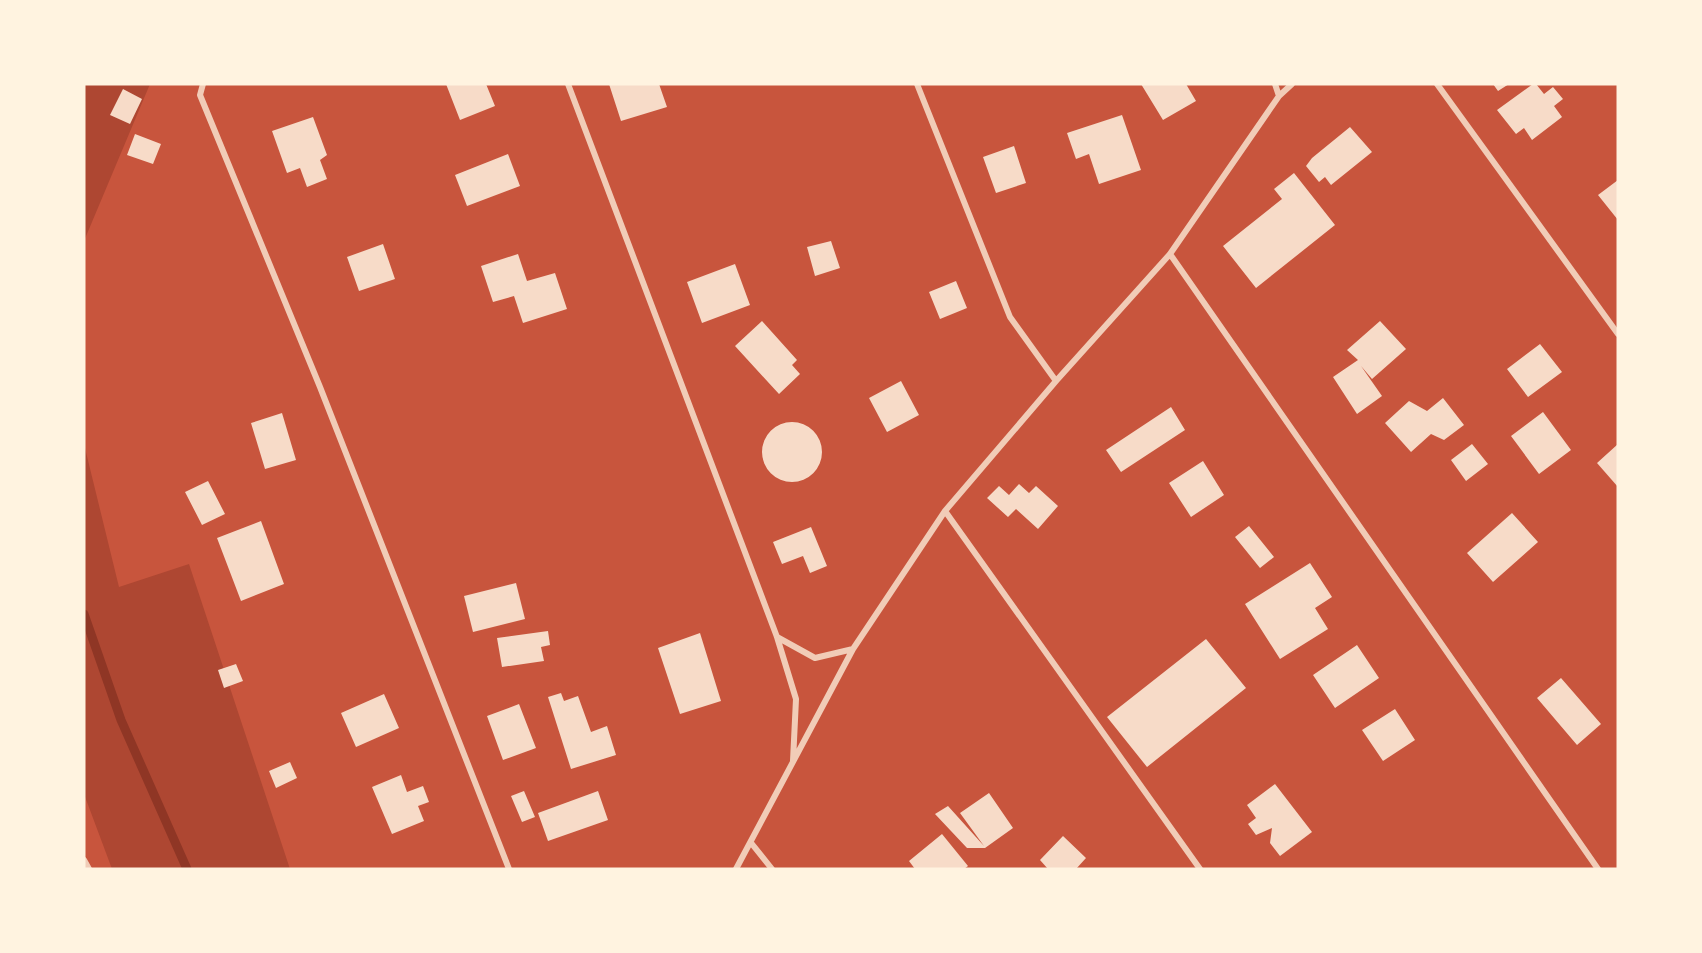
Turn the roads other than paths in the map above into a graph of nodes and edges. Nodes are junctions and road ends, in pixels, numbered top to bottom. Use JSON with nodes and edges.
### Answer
{"nodes":[{"id":1,"x":202,"y":84,"type":"edge"},
{"id":2,"x":568,"y":84,"type":"edge"},
{"id":3,"x":917,"y":84,"type":"edge"},
{"id":4,"x":1275,"y":84,"type":"edge"},
{"id":5,"x":1292,"y":84,"type":"edge"},
{"id":6,"x":1437,"y":84,"type":"edge"},
{"id":7,"x":1279,"y":96,"type":"junction"},
{"id":8,"x":1170,"y":254,"type":"junction"},
{"id":9,"x":1618,"y":334,"type":"edge"},
{"id":10,"x":1056,"y":381,"type":"junction"},
{"id":11,"x":945,"y":511,"type":"junction"},
{"id":12,"x":777,"y":637,"type":"junction"},
{"id":13,"x":853,"y":649,"type":"junction"},
{"id":14,"x":793,"y":765,"type":"junction"},
{"id":15,"x":752,"y":844,"type":"junction"},
{"id":16,"x":84,"y":860,"type":"edge"},
{"id":17,"x":89,"y":869,"type":"edge"},
{"id":18,"x":509,"y":869,"type":"edge"},
{"id":19,"x":736,"y":869,"type":"edge"},
{"id":20,"x":772,"y":869,"type":"edge"},
{"id":21,"x":1200,"y":869,"type":"edge"},
{"id":22,"x":1598,"y":869,"type":"edge"}],
"edges":[{"from":1,"to":18,"type":"street"},
{"from":2,"to":12,"type":"street"},
{"from":3,"to":10,"type":"street"},
{"from":4,"to":7,"type":"street"},
{"from":5,"to":7,"type":"street"},
{"from":6,"to":9,"type":"street"},
{"from":7,"to":8,"type":"street"},
{"from":8,"to":10,"type":"street"},
{"from":8,"to":22,"type":"street"},
{"from":10,"to":11,"type":"street"},
{"from":11,"to":13,"type":"street"},
{"from":11,"to":21,"type":"street"},
{"from":12,"to":13,"type":"street"},
{"from":12,"to":14,"type":"street"},
{"from":13,"to":14,"type":"street"},
{"from":14,"to":15,"type":"street"},
{"from":15,"to":19,"type":"street"},
{"from":15,"to":20,"type":"street"},
{"from":16,"to":17,"type":"street"}]}
